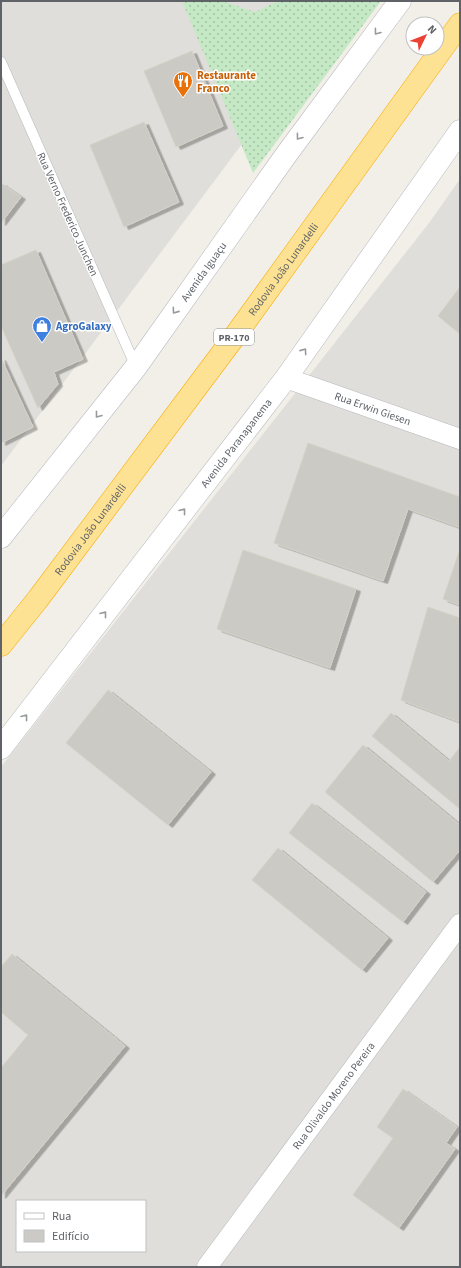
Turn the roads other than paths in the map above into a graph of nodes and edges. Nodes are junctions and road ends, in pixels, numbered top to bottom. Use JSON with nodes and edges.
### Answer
{"nodes":[{"id":1,"x":400,"y":1,"type":"edge"},
{"id":2,"x":460,"y":24,"type":"edge"},
{"id":3,"x":1,"y":62,"type":"edge"},
{"id":4,"x":460,"y":131,"type":"edge"},
{"id":5,"x":136,"y":367,"type":"junction"},
{"id":6,"x":286,"y":378,"type":"junction"},
{"id":7,"x":460,"y":438,"type":"edge"},
{"id":8,"x":1,"y":537,"type":"edge"},
{"id":9,"x":1,"y":645,"type":"edge"},
{"id":10,"x":1,"y":748,"type":"edge"},
{"id":11,"x":460,"y":924,"type":"edge"},
{"id":12,"x":207,"y":1267,"type":"edge"}],
"edges":[{"from":1,"to":5,"type":"street","name":"Avenida Iguaçu","one_way":true},
{"from":2,"to":9,"type":"highway","name":"Rodovia João Lunardelli","number":"PR-170"},
{"from":3,"to":5,"type":"lane","name":"Rua Verno Frederico Junchen"},
{"from":6,"to":4,"type":"street","name":"Avenida Paranapanema","one_way":true},
{"from":5,"to":8,"type":"street","name":"Avenida Iguaçu","one_way":true},
{"from":6,"to":7,"type":"street","name":"Rua Erwin Giesen"},
{"from":10,"to":6,"type":"street","name":"Avenida Paranapanema","one_way":true},
{"from":11,"to":12,"type":"street","name":"Rua Olivaldo Moreno Pereira"}]}
